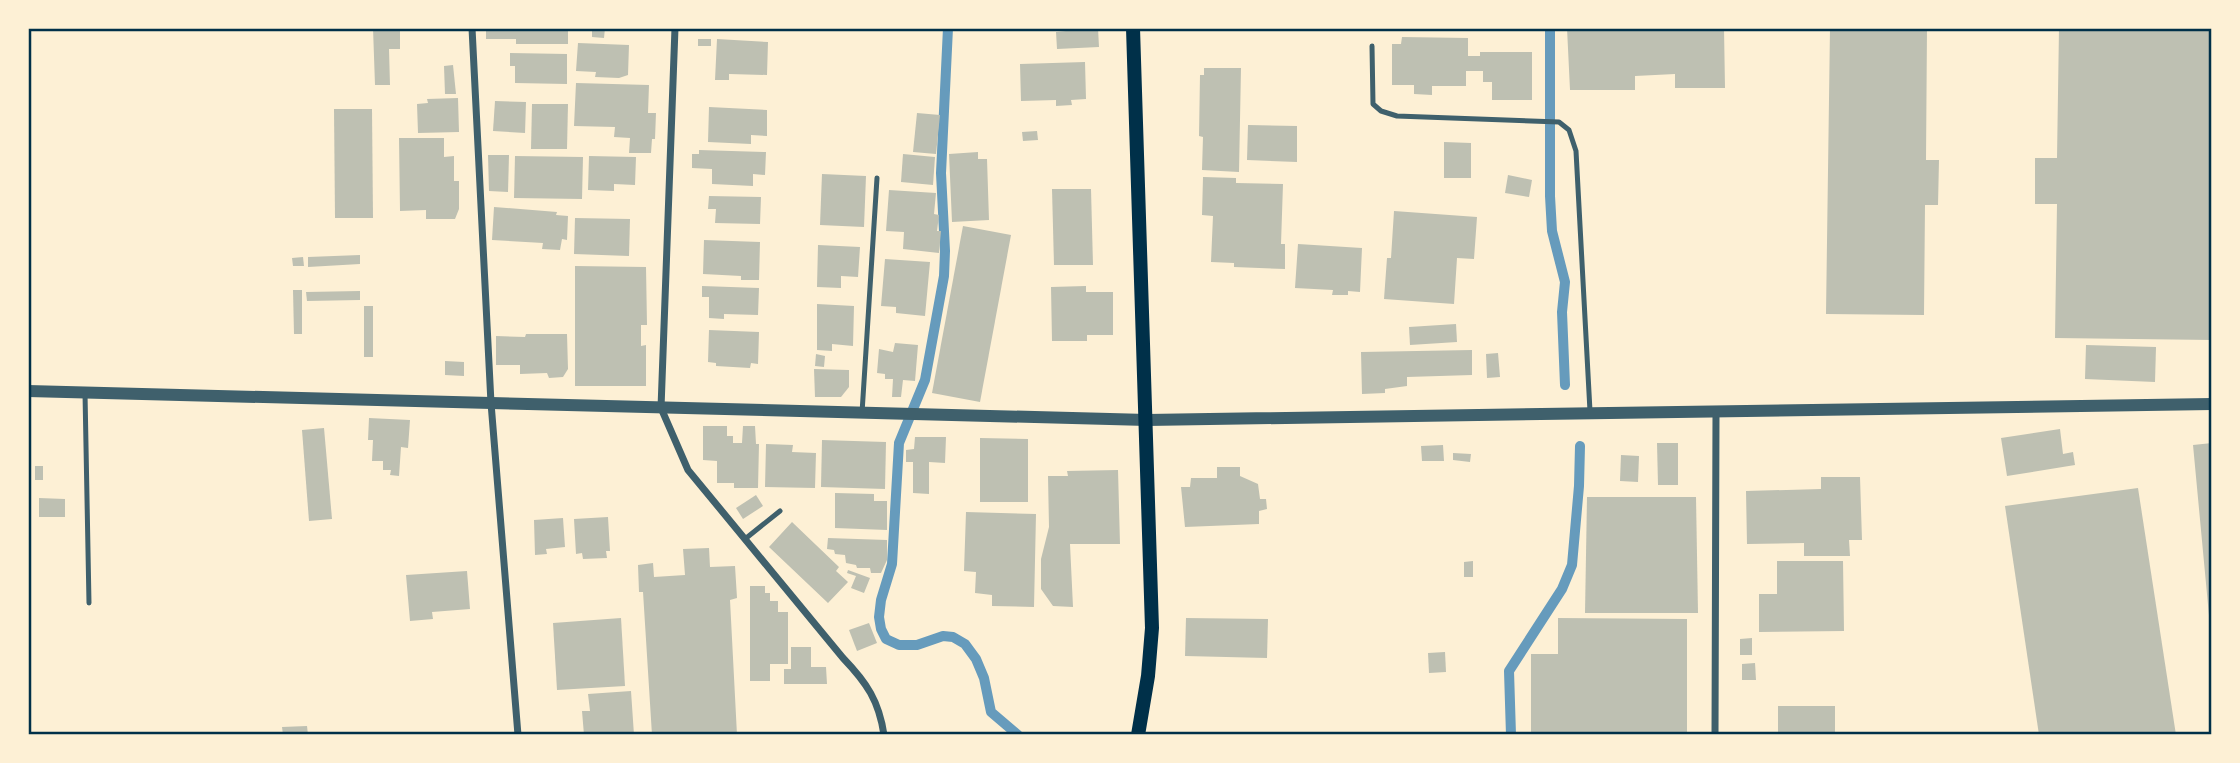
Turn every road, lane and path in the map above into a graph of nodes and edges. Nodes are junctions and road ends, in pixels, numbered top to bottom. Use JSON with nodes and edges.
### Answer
{"nodes":[{"id":1,"x":472,"y":28,"type":"edge"},
{"id":2,"x":675,"y":28,"type":"edge"},
{"id":3,"x":1133,"y":28,"type":"edge"},
{"id":4,"x":1372,"y":46,"type":"dead end"},
{"id":5,"x":877,"y":178,"type":"dead end"},
{"id":6,"x":28,"y":391,"type":"edge"},
{"id":7,"x":85,"y":393,"type":"junction"},
{"id":8,"x":491,"y":403,"type":"junction"},
{"id":9,"x":2212,"y":404,"type":"edge"},
{"id":10,"x":661,"y":408,"type":"junction"},
{"id":11,"x":1716,"y":412,"type":"junction"},
{"id":12,"x":862,"y":414,"type":"junction"},
{"id":13,"x":1591,"y":415,"type":"junction"},
{"id":14,"x":1147,"y":420,"type":"junction"},
{"id":15,"x":779,"y":511,"type":"dead end"},
{"id":16,"x":745,"y":539,"type":"junction"},
{"id":17,"x":89,"y":603,"type":"dead end"},
{"id":18,"x":518,"y":735,"type":"edge"},
{"id":19,"x":884,"y":735,"type":"edge"},
{"id":20,"x":1138,"y":735,"type":"edge"},
{"id":21,"x":1715,"y":735,"type":"edge"}],
"edges":[{"from":1,"to":8,"type":"street"},
{"from":2,"to":10,"type":"street"},
{"from":3,"to":14,"type":"main road"},
{"from":4,"to":13,"type":"lane"},
{"from":5,"to":12,"type":"lane"},
{"from":6,"to":7,"type":"street"},
{"from":7,"to":8,"type":"street"},
{"from":7,"to":17,"type":"lane"},
{"from":8,"to":10,"type":"street"},
{"from":8,"to":18,"type":"street"},
{"from":9,"to":11,"type":"street"},
{"from":10,"to":12,"type":"street"},
{"from":10,"to":16,"type":"street"},
{"from":11,"to":13,"type":"street"},
{"from":11,"to":21,"type":"street"},
{"from":12,"to":14,"type":"street"},
{"from":13,"to":14,"type":"street"},
{"from":14,"to":20,"type":"main road"},
{"from":15,"to":16,"type":"lane"},
{"from":16,"to":19,"type":"street"}]}
